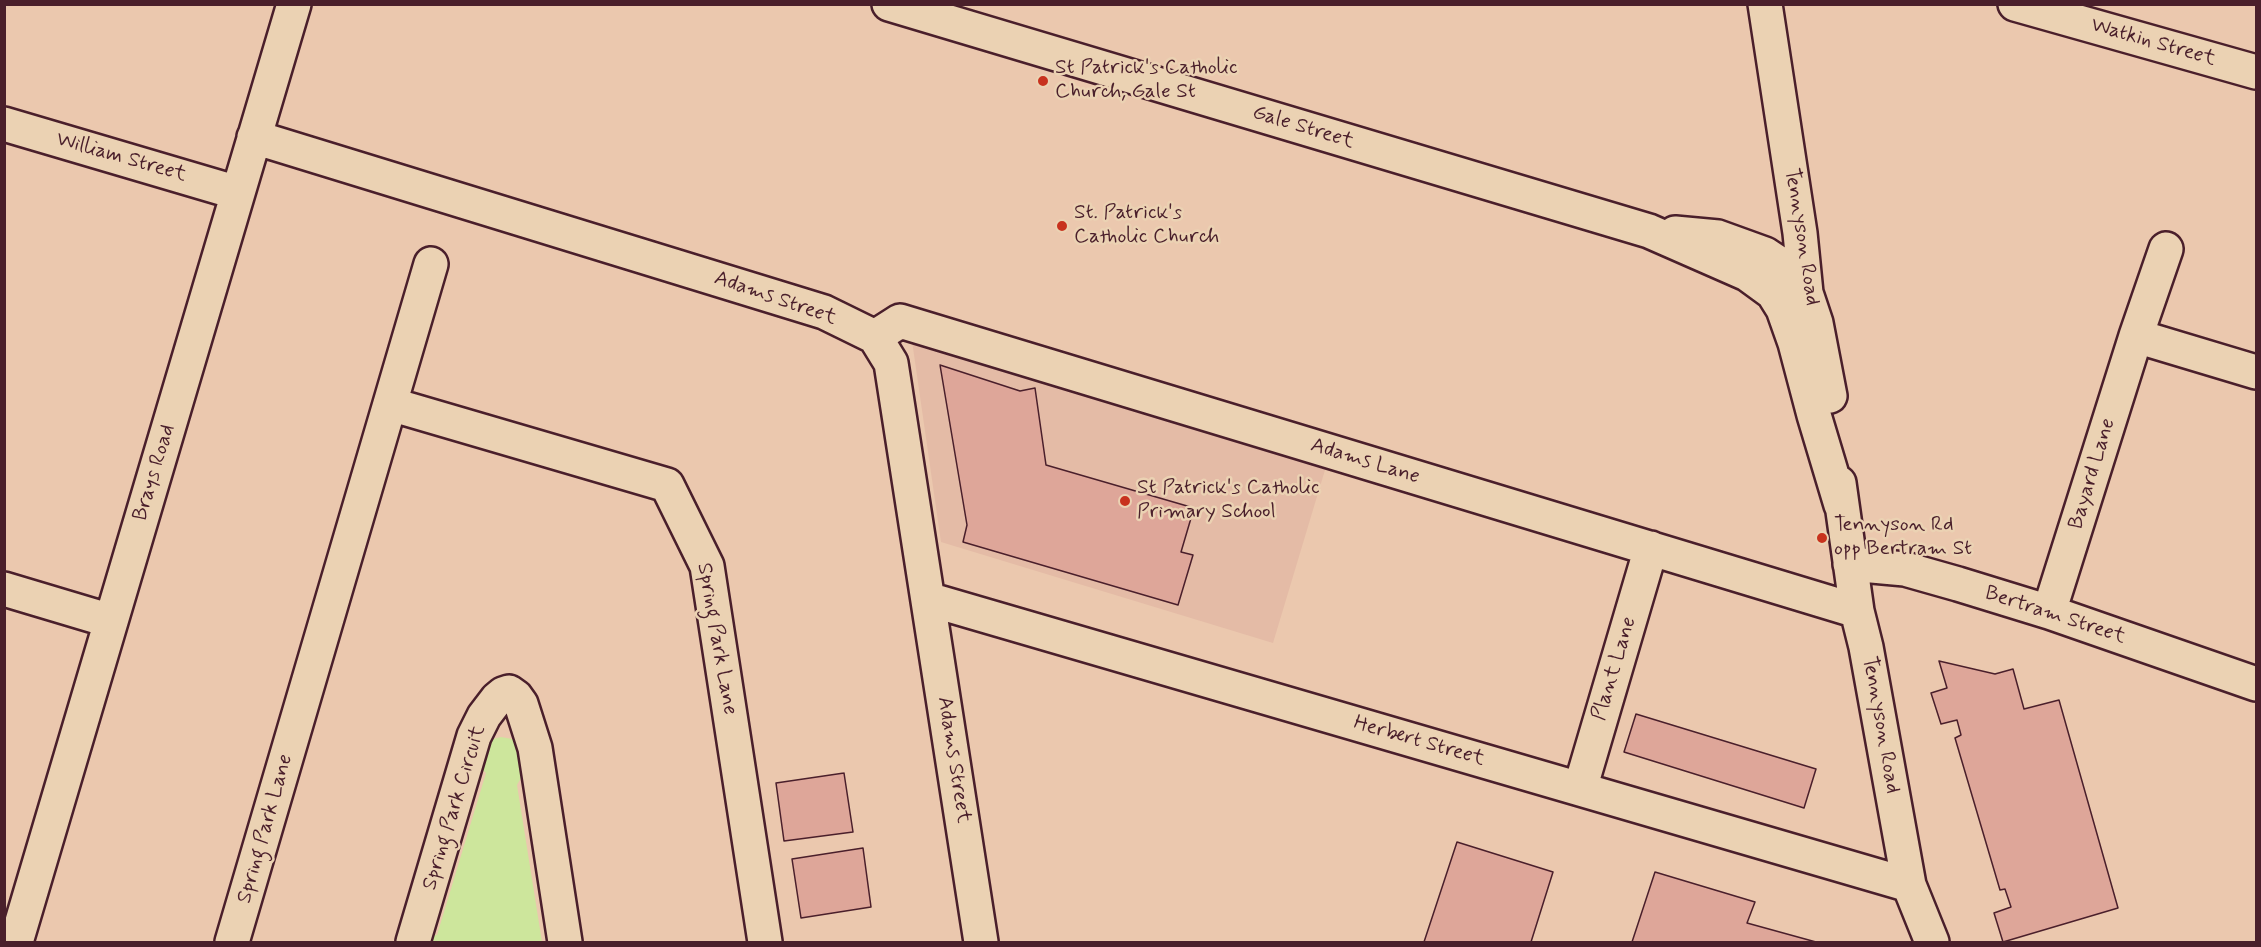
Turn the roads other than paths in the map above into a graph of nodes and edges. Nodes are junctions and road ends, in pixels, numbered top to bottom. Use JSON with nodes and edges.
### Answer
{"nodes":[{"id":1,"x":294,"y":4,"type":"edge"},
{"id":2,"x":889,"y":4,"type":"edge"},
{"id":3,"x":1765,"y":4,"type":"edge"},
{"id":4,"x":2015,"y":4,"type":"edge"},
{"id":5,"x":2256,"y":72,"type":"edge"},
{"id":6,"x":4,"y":124,"type":"edge"},
{"id":7,"x":254,"y":137,"type":"junction"},
{"id":8,"x":238,"y":194,"type":"junction"},
{"id":9,"x":2166,"y":249,"type":"dead end"},
{"id":10,"x":431,"y":264,"type":"dead end"},
{"id":11,"x":1795,"y":301,"type":"junction"},
{"id":12,"x":2136,"y":336,"type":"junction"},
{"id":13,"x":875,"y":337,"type":"junction"},
{"id":14,"x":2256,"y":372,"type":"edge"},
{"id":15,"x":390,"y":404,"type":"junction"},
{"id":16,"x":1651,"y":548,"type":"junction"},
{"id":17,"x":1850,"y":564,"type":"junction"},
{"id":18,"x":4,"y":589,"type":"edge"},
{"id":19,"x":928,"y":599,"type":"junction"},
{"id":20,"x":1857,"y":611,"type":"junction"},
{"id":21,"x":2049,"y":612,"type":"junction"},
{"id":22,"x":111,"y":621,"type":"junction"},
{"id":23,"x":2256,"y":684,"type":"edge"},
{"id":24,"x":1580,"y":789,"type":"junction"},
{"id":25,"x":1910,"y":885,"type":"junction"},
{"id":26,"x":16,"y":942,"type":"edge"},
{"id":27,"x":232,"y":942,"type":"edge"},
{"id":28,"x":413,"y":942,"type":"edge"},
{"id":29,"x":565,"y":942,"type":"edge"},
{"id":30,"x":765,"y":942,"type":"edge"},
{"id":31,"x":981,"y":942,"type":"edge"},
{"id":32,"x":1932,"y":942,"type":"edge"}],
"edges":[{"from":1,"to":7,"type":"street","name":"Brays Road"},
{"from":2,"to":11,"type":"street","name":"Gale Street"},
{"from":3,"to":11,"type":"street","name":"Tennyson Road"},
{"from":4,"to":5,"type":"street","name":"Watkin Street"},
{"from":6,"to":8,"type":"street","name":"William Street"},
{"from":7,"to":8,"type":"street","name":"Brays Road"},
{"from":7,"to":13,"type":"street","name":"Adams Street"},
{"from":8,"to":22,"type":"street","name":"Brays Road"},
{"from":9,"to":12,"type":"street","name":"Bayard Lane"},
{"from":10,"to":15,"type":"street","name":"Spring Park Lane"},
{"from":11,"to":17,"type":"street","name":"Tennyson Road"},
{"from":12,"to":14,"type":"street"},
{"from":12,"to":21,"type":"street","name":"Bayard Lane"},
{"from":13,"to":16,"type":"street","name":"Adams Lane"},
{"from":13,"to":19,"type":"street","name":"Adams Street"},
{"from":15,"to":27,"type":"street","name":"Spring Park Lane"},
{"from":15,"to":30,"type":"street","name":"Spring Park Lane"},
{"from":16,"to":20,"type":"street","name":"Adams Lane"},
{"from":16,"to":24,"type":"street","name":"Plant Lane"},
{"from":17,"to":20,"type":"street","name":"Tennyson Road"},
{"from":17,"to":21,"type":"street","name":"Bertram Street"},
{"from":18,"to":22,"type":"street"},
{"from":19,"to":24,"type":"street","name":"Herbert Street"},
{"from":19,"to":31,"type":"street","name":"Adams Street"},
{"from":20,"to":25,"type":"street","name":"Tennyson Road"},
{"from":21,"to":23,"type":"street","name":"Bertram Street"},
{"from":22,"to":26,"type":"street","name":"Brays Road"},
{"from":24,"to":25,"type":"street","name":"Herbert Street"},
{"from":25,"to":32,"type":"street","name":"Tennyson Road"},
{"from":28,"to":29,"type":"street","name":"Spring Park Circuit"}]}
